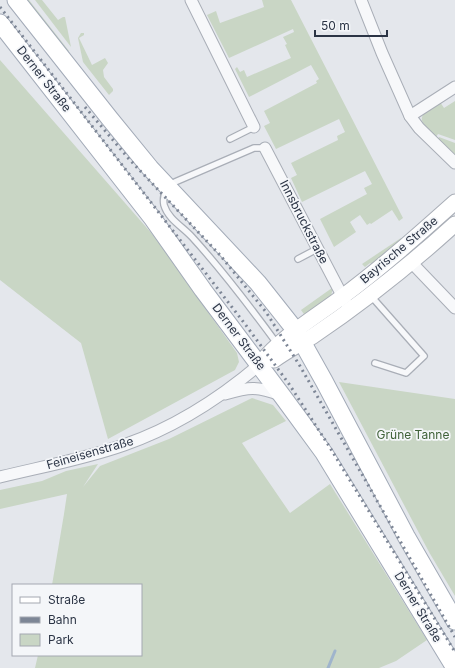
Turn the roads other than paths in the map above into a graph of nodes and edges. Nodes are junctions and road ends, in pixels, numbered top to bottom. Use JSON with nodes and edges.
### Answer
{"nodes":[{"id":1,"x":16,"y":0,"type":"edge"},
{"id":2,"x":192,"y":0,"type":"edge"},
{"id":3,"x":361,"y":0,"type":"edge"},
{"id":4,"x":0,"y":23,"type":"edge"},
{"id":5,"x":455,"y":87,"type":"edge"},
{"id":6,"x":410,"y":116,"type":"junction"},
{"id":7,"x":254,"y":128,"type":"joint"},
{"id":8,"x":230,"y":139,"type":"dead end"},
{"id":9,"x":265,"y":148,"type":"joint"},
{"id":10,"x":455,"y":164,"type":"edge"},
{"id":11,"x":174,"y":183,"type":"junction"},
{"id":12,"x":455,"y":202,"type":"edge"},
{"id":13,"x":455,"y":224,"type":"edge"},
{"id":14,"x":317,"y":249,"type":"junction"},
{"id":15,"x":298,"y":259,"type":"dead end"},
{"id":16,"x":411,"y":262,"type":"junction"},
{"id":17,"x":369,"y":294,"type":"junction"},
{"id":18,"x":346,"y":303,"type":"junction"},
{"id":19,"x":455,"y":308,"type":"edge"},
{"id":20,"x":299,"y":337,"type":"junction"},
{"id":21,"x":281,"y":349,"type":"junction"},
{"id":22,"x":375,"y":363,"type":"dead end"},
{"id":23,"x":259,"y":365,"type":"junction"},
{"id":24,"x":219,"y":396,"type":"junction"},
{"id":25,"x":283,"y":397,"type":"junction"},
{"id":26,"x":0,"y":476,"type":"edge"},
{"id":27,"x":455,"y":621,"type":"edge"},
{"id":28,"x":455,"y":668,"type":"edge"}],
"edges":[{"from":1,"to":11,"type":"main road","name":"Derner Straße"},
{"from":2,"to":7,"type":"street"},
{"from":3,"to":6,"type":"street"},
{"from":4,"to":23,"type":"main road","name":"Derner Straße"},
{"from":5,"to":6,"type":"street"},
{"from":6,"to":10,"type":"street"},
{"from":7,"to":8,"type":"lane"},
{"from":9,"to":11,"type":"lane"},
{"from":9,"to":14,"type":"street","name":"Innsbruckstraße"},
{"from":11,"to":20,"type":"main road","name":"Derner Straße"},
{"from":11,"to":21,"type":"lane"},
{"from":12,"to":18,"type":"street","name":"Bayrische Straße"},
{"from":13,"to":16,"type":"street","name":"Bayrische Straße"},
{"from":14,"to":15,"type":"lane"},
{"from":14,"to":18,"type":"street","name":"Innsbruckstraße"},
{"from":16,"to":17,"type":"street","name":"Bayrische Straße"},
{"from":16,"to":19,"type":"street"},
{"from":17,"to":18,"type":"street","name":"Bayrische Straße"},
{"from":17,"to":22,"type":"lane"},
{"from":18,"to":20,"type":"street","name":"Bayrische Straße"},
{"from":20,"to":21,"type":"street","name":"Bayrische Straße"},
{"from":20,"to":27,"type":"main road","name":"Derner Straße"},
{"from":21,"to":23,"type":"street","name":"Bayrische Straße"},
{"from":23,"to":24,"type":"street","name":"Feineisenstraße"},
{"from":23,"to":25,"type":"main road","name":"Derner Straße"},
{"from":24,"to":25,"type":"street","name":"Feineisenstraße"},
{"from":24,"to":26,"type":"street","name":"Feineisenstraße"},
{"from":25,"to":28,"type":"main road","name":"Derner Straße"}]}
